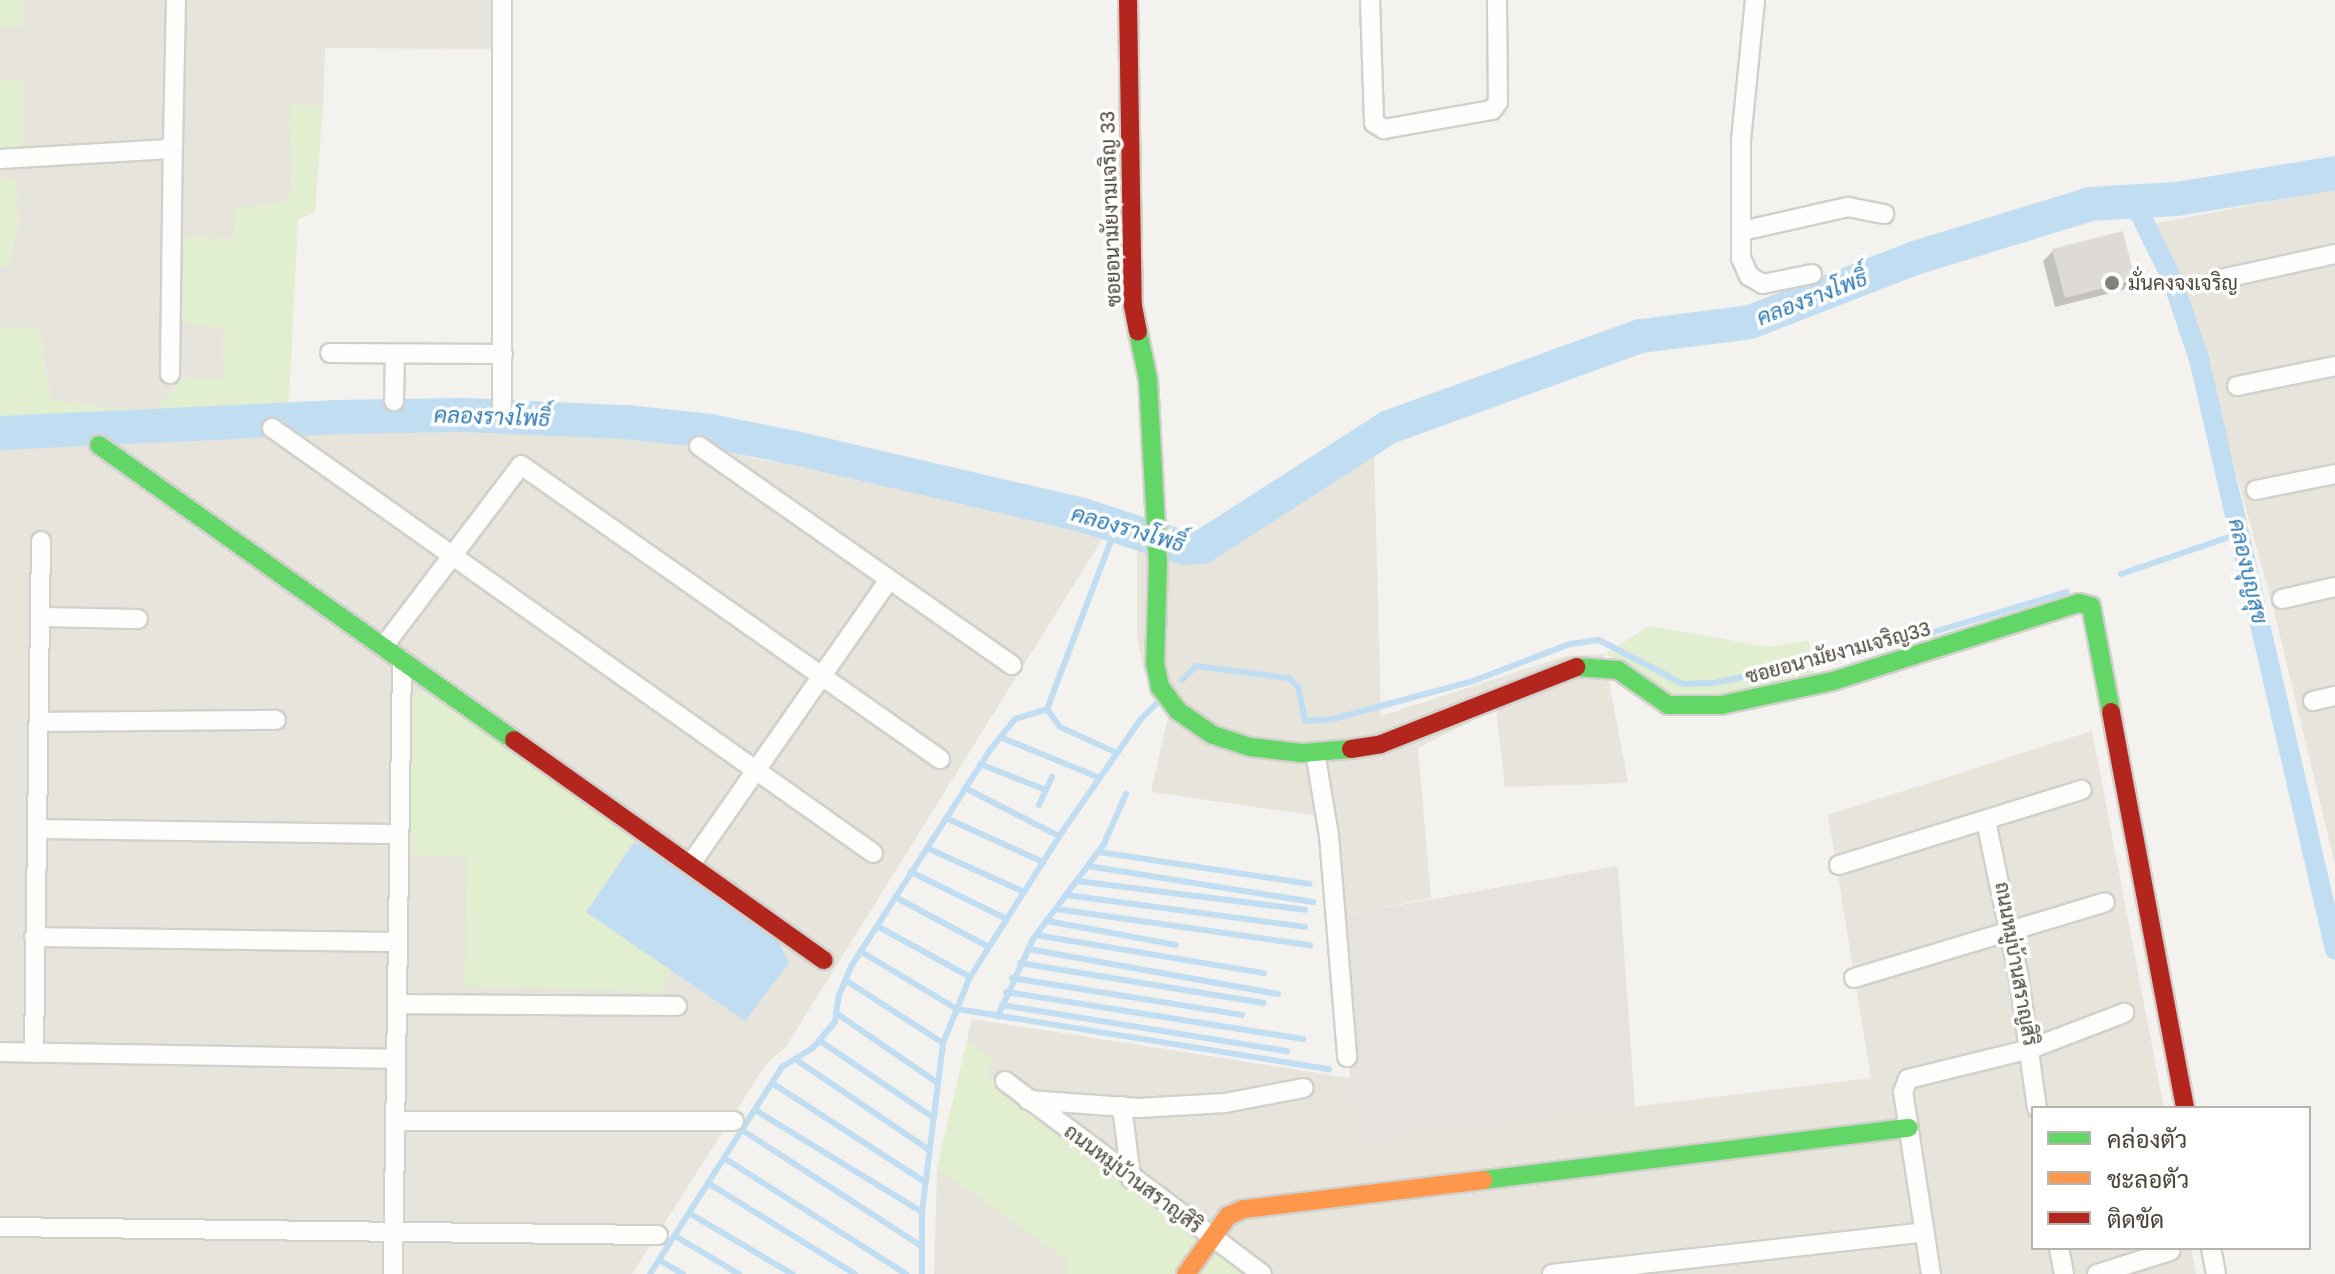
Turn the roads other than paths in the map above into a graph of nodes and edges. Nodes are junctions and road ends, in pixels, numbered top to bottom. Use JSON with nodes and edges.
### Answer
{"nodes":[{"id":1,"x":176,"y":0,"type":"edge"},
{"id":2,"x":502,"y":0,"type":"edge"},
{"id":3,"x":1128,"y":0,"type":"edge"},
{"id":4,"x":1370,"y":0,"type":"edge"},
{"id":5,"x":1497,"y":0,"type":"edge"},
{"id":6,"x":1755,"y":0,"type":"edge"},
{"id":7,"x":173,"y":144,"type":"junction"},
{"id":8,"x":0,"y":159,"type":"edge"},
{"id":9,"x":1884,"y":214,"type":"dead end"},
{"id":10,"x":1742,"y":231,"type":"junction"},
{"id":11,"x":2335,"y":254,"type":"edge"},
{"id":12,"x":1812,"y":274,"type":"dead end"},
{"id":13,"x":2216,"y":280,"type":"dead end"},
{"id":14,"x":330,"y":353,"type":"dead end"},
{"id":15,"x":395,"y":354,"type":"junction"},
{"id":16,"x":503,"y":354,"type":"junction"},
{"id":17,"x":2335,"y":366,"type":"edge"},
{"id":18,"x":170,"y":374,"type":"dead end"},
{"id":19,"x":2237,"y":386,"type":"dead end"},
{"id":20,"x":394,"y":401,"type":"dead end"},
{"id":21,"x":502,"y":405,"type":"dead end"},
{"id":22,"x":272,"y":428,"type":"dead end"},
{"id":23,"x":99,"y":445,"type":"dead end"},
{"id":24,"x":699,"y":446,"type":"dead end"},
{"id":25,"x":2335,"y":474,"type":"edge"},
{"id":26,"x":2256,"y":490,"type":"dead end"},
{"id":27,"x":1156,"y":510,"type":"joint"},
{"id":28,"x":41,"y":541,"type":"dead end"},
{"id":29,"x":451,"y":555,"type":"junction"},
{"id":30,"x":889,"y":580,"type":"junction"},
{"id":31,"x":2335,"y":587,"type":"edge"},
{"id":32,"x":2282,"y":599,"type":"dead end"},
{"id":33,"x":41,"y":617,"type":"junction"},
{"id":34,"x":138,"y":619,"type":"dead end"},
{"id":35,"x":383,"y":647,"type":"junction"},
{"id":36,"x":402,"y":660,"type":"junction"},
{"id":37,"x":1012,"y":665,"type":"dead end"},
{"id":38,"x":823,"y":675,"type":"junction"},
{"id":39,"x":2335,"y":696,"type":"edge"},
{"id":40,"x":2313,"y":701,"type":"dead end"},
{"id":41,"x":276,"y":720,"type":"dead end"},
{"id":42,"x":39,"y":722,"type":"junction"},
{"id":43,"x":1315,"y":752,"type":"junction"},
{"id":44,"x":940,"y":759,"type":"dead end"},
{"id":45,"x":756,"y":770,"type":"junction"},
{"id":46,"x":2082,"y":790,"type":"dead end"},
{"id":47,"x":1986,"y":821,"type":"junction"},
{"id":48,"x":37,"y":829,"type":"junction"},
{"id":49,"x":399,"y":834,"type":"junction"},
{"id":50,"x":873,"y":853,"type":"dead end"},
{"id":51,"x":690,"y":865,"type":"junction"},
{"id":52,"x":1839,"y":865,"type":"dead end"},
{"id":53,"x":2105,"y":902,"type":"dead end"},
{"id":54,"x":2009,"y":933,"type":"junction"},
{"id":55,"x":34,"y":937,"type":"junction"},
{"id":56,"x":398,"y":942,"type":"junction"},
{"id":57,"x":824,"y":960,"type":"dead end"},
{"id":58,"x":1854,"y":978,"type":"dead end"},
{"id":59,"x":397,"y":1004,"type":"junction"},
{"id":60,"x":677,"y":1006,"type":"dead end"},
{"id":61,"x":2124,"y":1013,"type":"dead end"},
{"id":62,"x":2030,"y":1049,"type":"junction"},
{"id":63,"x":0,"y":1052,"type":"edge"},
{"id":64,"x":34,"y":1053,"type":"junction"},
{"id":65,"x":1347,"y":1057,"type":"dead end"},
{"id":66,"x":396,"y":1059,"type":"junction"},
{"id":67,"x":1005,"y":1081,"type":"dead end"},
{"id":68,"x":1304,"y":1088,"type":"dead end"},
{"id":69,"x":1028,"y":1100,"type":"junction"},
{"id":70,"x":1122,"y":1106,"type":"junction"},
{"id":71,"x":2037,"y":1106,"type":"edge"},
{"id":72,"x":2185,"y":1106,"type":"edge"},
{"id":73,"x":395,"y":1121,"type":"junction"},
{"id":74,"x":734,"y":1121,"type":"dead end"},
{"id":75,"x":1909,"y":1128,"type":"junction"},
{"id":76,"x":1131,"y":1178,"type":"junction"},
{"id":77,"x":0,"y":1227,"type":"edge"},
{"id":78,"x":394,"y":1232,"type":"junction"},
{"id":79,"x":1925,"y":1232,"type":"junction"},
{"id":80,"x":658,"y":1235,"type":"dead end"},
{"id":81,"x":1212,"y":1238,"type":"junction"},
{"id":82,"x":2059,"y":1250,"type":"edge"},
{"id":83,"x":2211,"y":1250,"type":"edge"},
{"id":84,"x":2170,"y":1251,"type":"dead end"},
{"id":85,"x":393,"y":1274,"type":"edge"},
{"id":86,"x":1186,"y":1274,"type":"edge"},
{"id":87,"x":1262,"y":1274,"type":"edge"},
{"id":88,"x":1552,"y":1274,"type":"edge"},
{"id":89,"x":1931,"y":1274,"type":"edge"},
{"id":90,"x":2064,"y":1274,"type":"edge"},
{"id":91,"x":2097,"y":1274,"type":"edge"},
{"id":92,"x":2216,"y":1274,"type":"edge"}],
"edges":[{"from":1,"to":7,"type":"street"},
{"from":2,"to":16,"type":"street"},
{"from":3,"to":27,"type":"street","name":"ซอยอนามัยงามเจริญ 33"},
{"from":4,"to":5,"type":"street"},
{"from":6,"to":10,"type":"street"},
{"from":7,"to":8,"type":"street"},
{"from":7,"to":18,"type":"street"},
{"from":9,"to":10,"type":"street"},
{"from":10,"to":12,"type":"street"},
{"from":11,"to":13,"type":"street"},
{"from":14,"to":15,"type":"street"},
{"from":15,"to":16,"type":"street"},
{"from":15,"to":20,"type":"street"},
{"from":16,"to":21,"type":"street"},
{"from":17,"to":19,"type":"street"},
{"from":22,"to":29,"type":"street"},
{"from":23,"to":35,"type":"street"},
{"from":24,"to":30,"type":"street"},
{"from":25,"to":26,"type":"street"},
{"from":27,"to":43,"type":"street","name":"ซอยอนามัยงามเจริญ33"},
{"from":28,"to":33,"type":"street"},
{"from":29,"to":35,"type":"street"},
{"from":29,"to":38,"type":"street"},
{"from":29,"to":45,"type":"street"},
{"from":30,"to":37,"type":"street"},
{"from":30,"to":38,"type":"street"},
{"from":31,"to":32,"type":"street"},
{"from":33,"to":34,"type":"street"},
{"from":33,"to":42,"type":"street"},
{"from":35,"to":36,"type":"street"},
{"from":36,"to":49,"type":"street"},
{"from":36,"to":51,"type":"street"},
{"from":38,"to":44,"type":"street"},
{"from":38,"to":45,"type":"street"},
{"from":39,"to":40,"type":"street"},
{"from":41,"to":42,"type":"street"},
{"from":42,"to":48,"type":"street"},
{"from":43,"to":65,"type":"street"},
{"from":43,"to":72,"type":"street","name":"ซอยอนามัยงามเจริญ33"},
{"from":45,"to":50,"type":"street"},
{"from":45,"to":51,"type":"street"},
{"from":46,"to":47,"type":"street"},
{"from":47,"to":52,"type":"street"},
{"from":47,"to":54,"type":"street","name":"ถนนหมู่บ้านสราญสิริ"},
{"from":48,"to":49,"type":"street"},
{"from":48,"to":55,"type":"street"},
{"from":49,"to":56,"type":"street"},
{"from":51,"to":57,"type":"street"},
{"from":53,"to":54,"type":"street"},
{"from":54,"to":58,"type":"street"},
{"from":54,"to":62,"type":"street","name":"ถนนหมู่บ้านสราญสิริ"},
{"from":55,"to":56,"type":"street"},
{"from":55,"to":64,"type":"street"},
{"from":56,"to":59,"type":"street"},
{"from":59,"to":60,"type":"street"},
{"from":59,"to":66,"type":"street"},
{"from":61,"to":62,"type":"street"},
{"from":62,"to":71,"type":"street","name":"ถนนหมู่บ้านสราญสิริ"},
{"from":62,"to":75,"type":"street"},
{"from":63,"to":64,"type":"street"},
{"from":64,"to":66,"type":"street"},
{"from":66,"to":73,"type":"street"},
{"from":67,"to":69,"type":"street","name":"ถนนหมู่บ้านสราญสิริ"},
{"from":68,"to":70,"type":"street"},
{"from":69,"to":70,"type":"street"},
{"from":69,"to":76,"type":"street","name":"ถนนหมู่บ้านสราญสิริ"},
{"from":70,"to":76,"type":"street"},
{"from":73,"to":74,"type":"street"},
{"from":73,"to":78,"type":"street"},
{"from":75,"to":79,"type":"street"},
{"from":75,"to":81,"type":"street"},
{"from":76,"to":81,"type":"street","name":"ถนนหมู่บ้านสราญสิริ"},
{"from":77,"to":78,"type":"street"},
{"from":78,"to":80,"type":"street"},
{"from":78,"to":85,"type":"street"},
{"from":79,"to":88,"type":"street"},
{"from":79,"to":89,"type":"street"},
{"from":81,"to":86,"type":"street"},
{"from":81,"to":87,"type":"street","name":"ถนนหมู่บ้านสราญสิริ"},
{"from":82,"to":90,"type":"street"},
{"from":83,"to":92,"type":"street"},
{"from":84,"to":91,"type":"street"}]}
